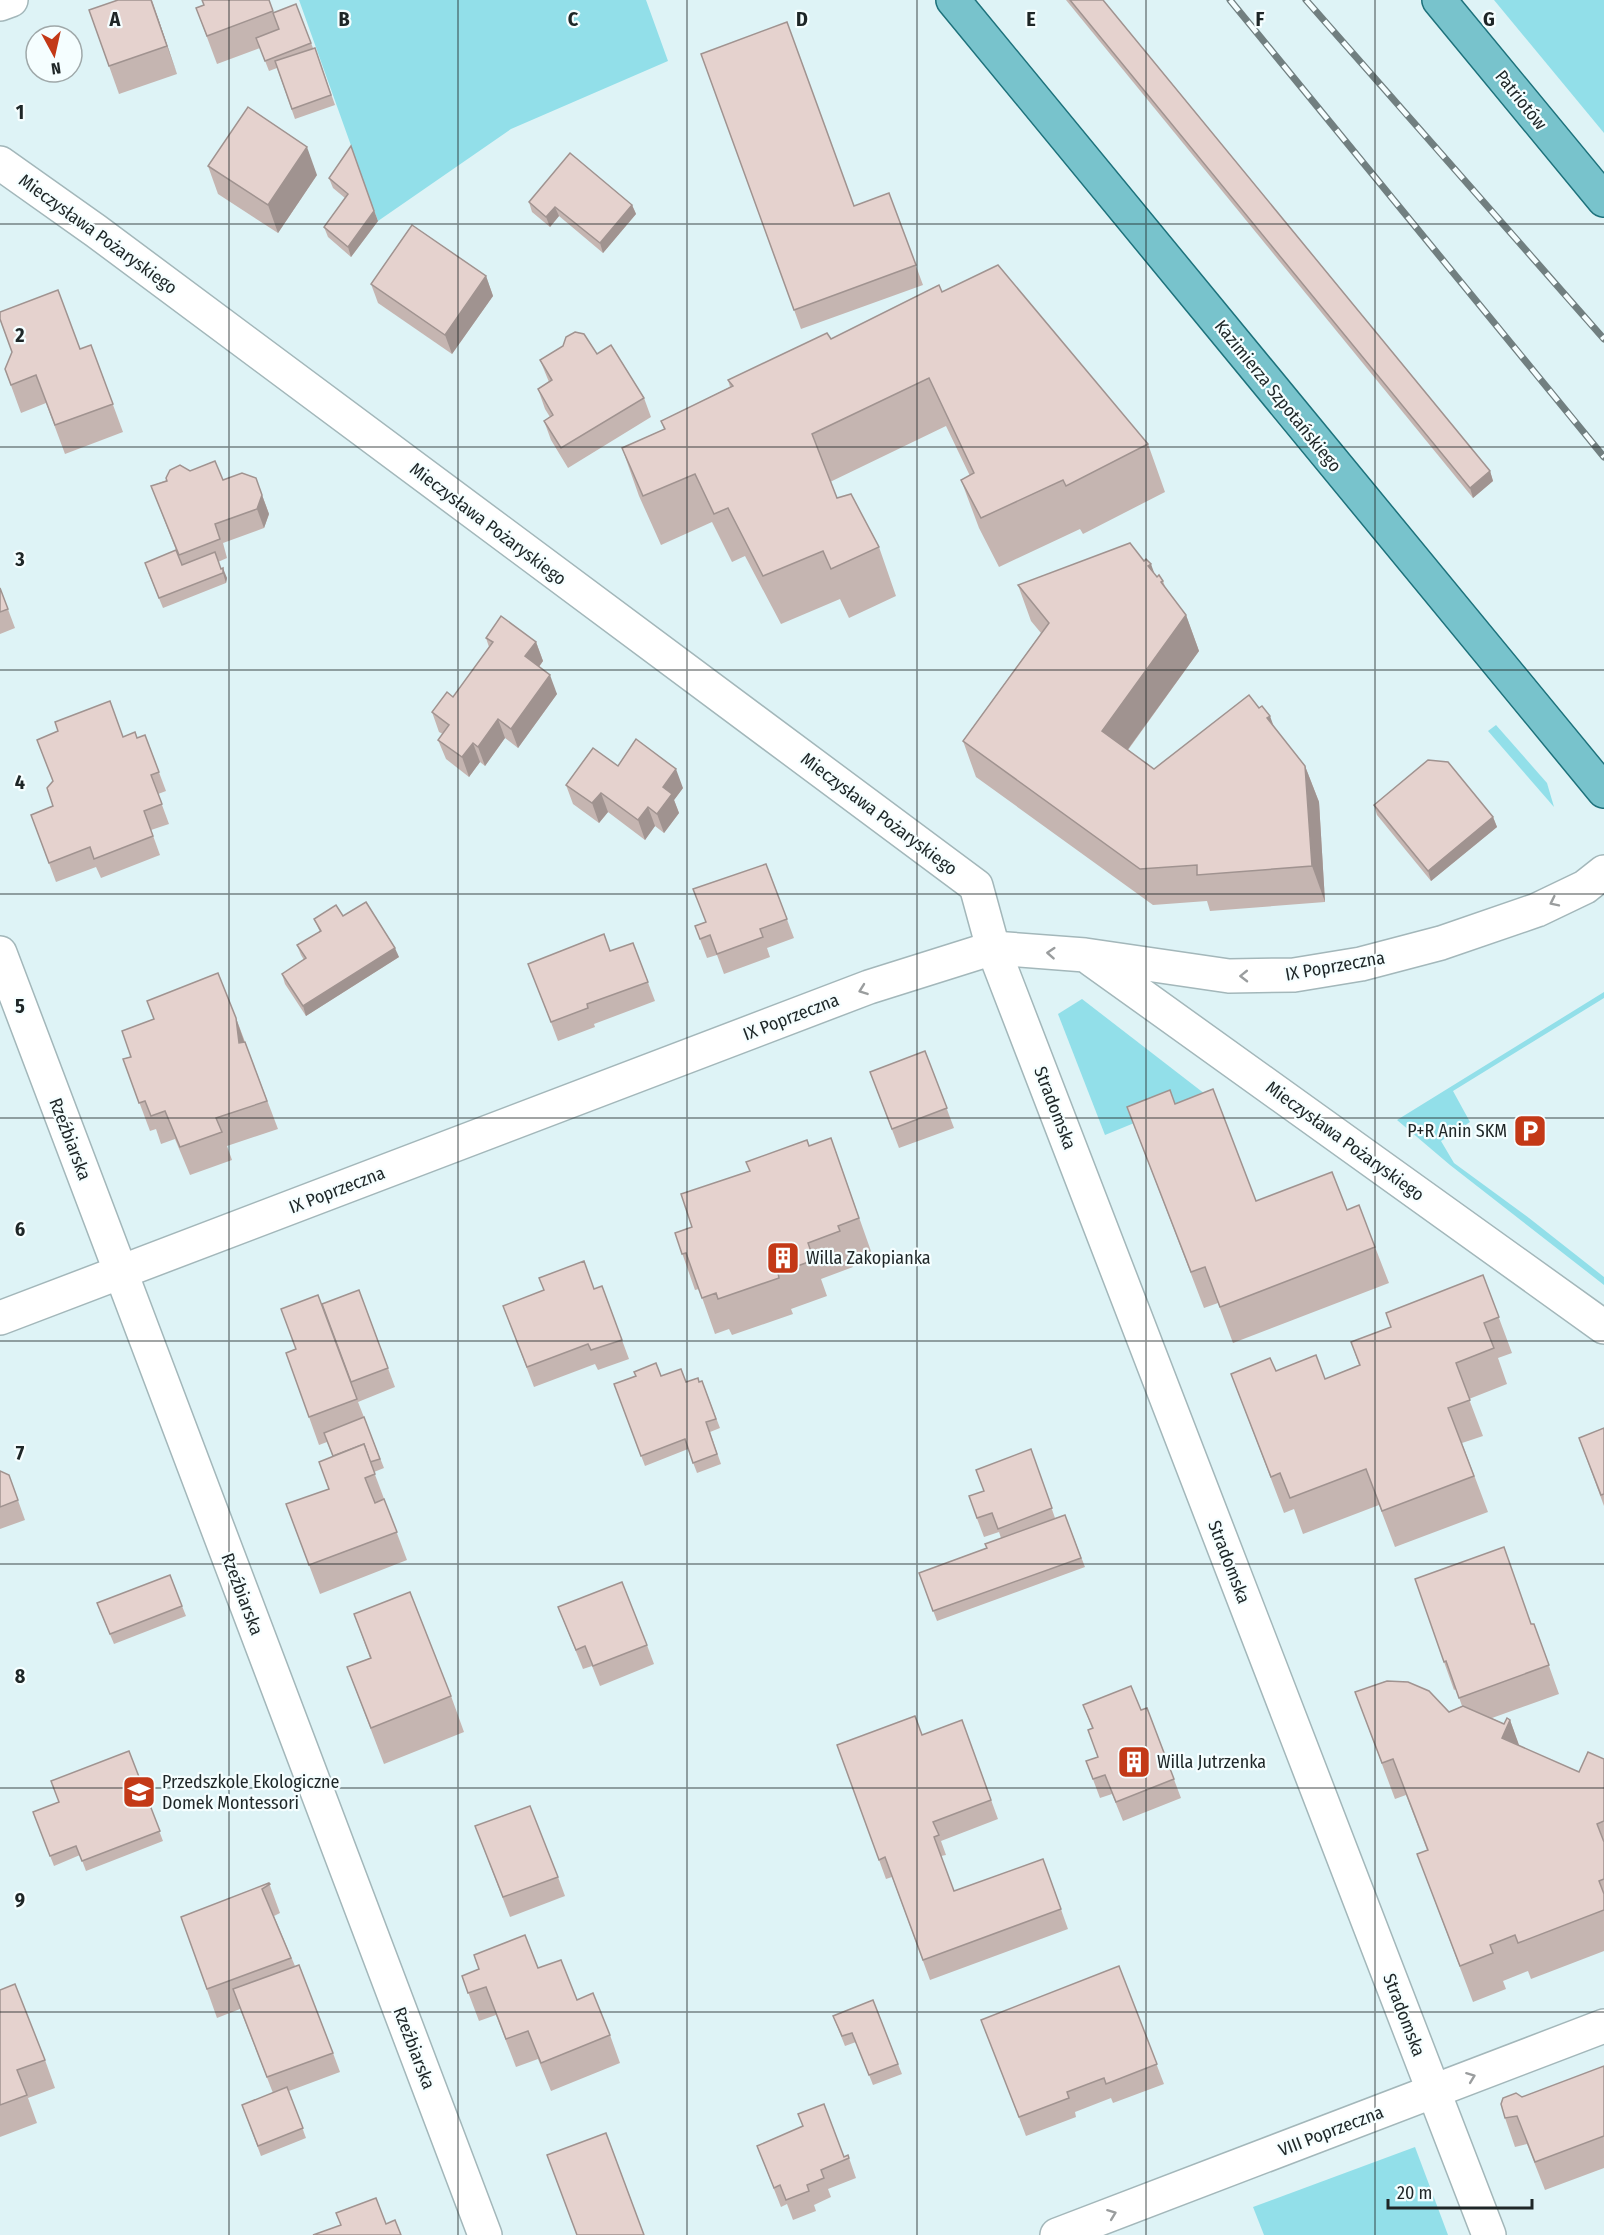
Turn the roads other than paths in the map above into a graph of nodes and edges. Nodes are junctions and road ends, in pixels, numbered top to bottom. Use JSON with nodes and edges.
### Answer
{"nodes":[{"id":1,"x":11,"y":0,"type":"edge"},
{"id":2,"x":953,"y":0,"type":"edge"},
{"id":3,"x":1439,"y":0,"type":"edge"},
{"id":4,"x":0,"y":4,"type":"edge"},
{"id":5,"x":0,"y":163,"type":"edge"},
{"id":6,"x":1604,"y":200,"type":"edge"},
{"id":7,"x":1604,"y":791,"type":"edge"},
{"id":8,"x":1604,"y":872,"type":"edge"},
{"id":9,"x":976,"y":886,"type":"joint"},
{"id":10,"x":993,"y":948,"type":"junction"},
{"id":11,"x":0,"y":952,"type":"edge"},
{"id":12,"x":1085,"y":955,"type":"junction"},
{"id":13,"x":120,"y":1272,"type":"junction"},
{"id":14,"x":0,"y":1318,"type":"edge"},
{"id":15,"x":1604,"y":1327,"type":"edge"},
{"id":16,"x":1604,"y":2026,"type":"edge"},
{"id":17,"x":1433,"y":2092,"type":"junction"},
{"id":18,"x":485,"y":2235,"type":"edge"},
{"id":19,"x":1058,"y":2235,"type":"edge"},
{"id":20,"x":1489,"y":2235,"type":"edge"}],
"edges":[{"from":1,"to":4,"type":"street"},
{"from":2,"to":7,"type":"main road","name":"Kazimierza Szpotańskiego"},
{"from":3,"to":6,"type":"main road","name":"Patriotów"},
{"from":5,"to":9,"type":"street","name":"Mieczysława Pożaryskiego"},
{"from":8,"to":12,"type":"street","name":"IX Poprzeczna","one_way":true},
{"from":9,"to":10,"type":"street","name":"Stradomska"},
{"from":12,"to":10,"type":"street","name":"IX Poprzeczna","one_way":true},
{"from":10,"to":13,"type":"street","name":"IX Poprzeczna","one_way":true},
{"from":10,"to":17,"type":"street","name":"Stradomska"},
{"from":11,"to":13,"type":"street","name":"Rzeźbiarska"},
{"from":12,"to":15,"type":"street","name":"Mieczysława Pożaryskiego"},
{"from":13,"to":14,"type":"street","name":"IX Poprzeczna"},
{"from":13,"to":18,"type":"street","name":"Rzeźbiarska"},
{"from":17,"to":16,"type":"street","name":"VIII Poprzeczna","one_way":true},
{"from":19,"to":17,"type":"street","name":"VIII Poprzeczna","one_way":true},
{"from":17,"to":20,"type":"street","name":"Stradomska"}]}
